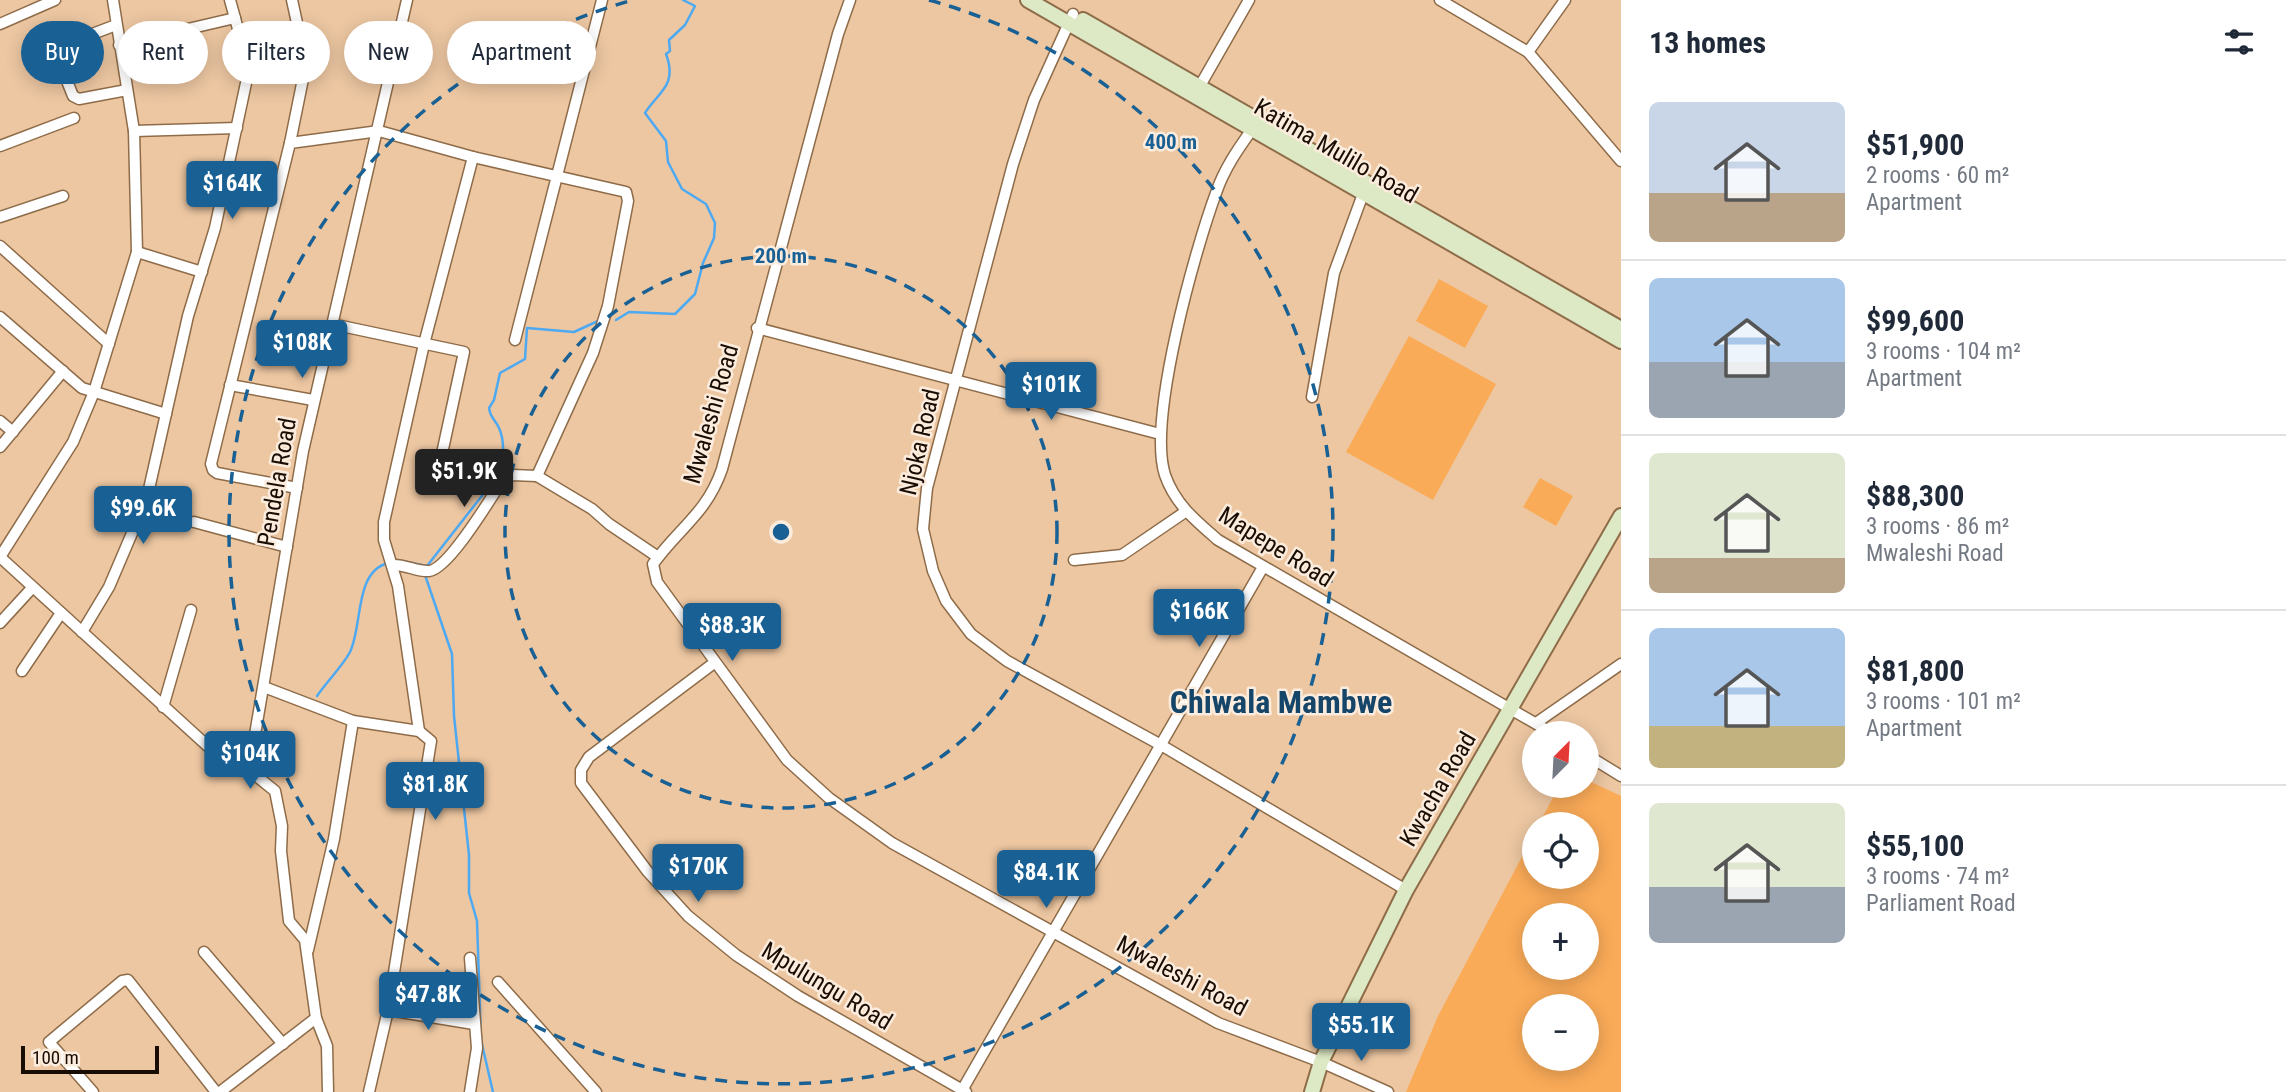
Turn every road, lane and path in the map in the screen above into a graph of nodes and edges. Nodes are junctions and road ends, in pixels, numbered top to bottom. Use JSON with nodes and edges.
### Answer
{"nodes":[{"id":1,"x":55,"y":0,"type":"edge"},
{"id":2,"x":113,"y":0,"type":"edge"},
{"id":3,"x":230,"y":0,"type":"edge"},
{"id":4,"x":292,"y":0,"type":"edge"},
{"id":5,"x":407,"y":0,"type":"edge"},
{"id":6,"x":602,"y":0,"type":"edge"},
{"id":7,"x":850,"y":0,"type":"edge"},
{"id":8,"x":1028,"y":0,"type":"edge"},
{"id":9,"x":1048,"y":0,"type":"edge"},
{"id":10,"x":1249,"y":0,"type":"edge"},
{"id":11,"x":1440,"y":0,"type":"edge"},
{"id":12,"x":1565,"y":0,"type":"edge"},
{"id":13,"x":235,"y":18,"type":"junction"},
{"id":14,"x":1070,"y":18,"type":"junction"},
{"id":15,"x":0,"y":24,"type":"edge"},
{"id":16,"x":208,"y":24,"type":"edge"},
{"id":17,"x":116,"y":25,"type":"junction"},
{"id":18,"x":118,"y":38,"type":"edge"},
{"id":19,"x":1528,"y":52,"type":"junction"},
{"id":20,"x":126,"y":84,"type":"edge"},
{"id":21,"x":1198,"y":89,"type":"junction"},
{"id":22,"x":127,"y":90,"type":"junction"},
{"id":23,"x":74,"y":118,"type":"dead end"},
{"id":24,"x":237,"y":128,"type":"junction"},
{"id":25,"x":1253,"y":128,"type":"junction"},
{"id":26,"x":134,"y":131,"type":"junction"},
{"id":27,"x":379,"y":131,"type":"junction"},
{"id":28,"x":290,"y":143,"type":"junction"},
{"id":29,"x":0,"y":146,"type":"edge"},
{"id":30,"x":473,"y":158,"type":"junction"},
{"id":31,"x":1621,"y":161,"type":"edge"},
{"id":32,"x":555,"y":177,"type":"junction"},
{"id":33,"x":1363,"y":194,"type":"junction"},
{"id":34,"x":63,"y":196,"type":"dead end"},
{"id":35,"x":0,"y":217,"type":"edge"},
{"id":36,"x":0,"y":246,"type":"edge"},
{"id":37,"x":137,"y":251,"type":"junction"},
{"id":38,"x":202,"y":272,"type":"junction"},
{"id":39,"x":0,"y":317,"type":"edge"},
{"id":40,"x":332,"y":324,"type":"junction"},
{"id":41,"x":757,"y":328,"type":"junction"},
{"id":42,"x":1621,"y":329,"type":"edge"},
{"id":43,"x":514,"y":340,"type":"dead end"},
{"id":44,"x":1621,"y":341,"type":"edge"},
{"id":45,"x":109,"y":344,"type":"junction"},
{"id":46,"x":424,"y":344,"type":"junction"},
{"id":47,"x":63,"y":371,"type":"junction"},
{"id":48,"x":956,"y":382,"type":"junction"},
{"id":49,"x":230,"y":385,"type":"junction"},
{"id":50,"x":94,"y":392,"type":"junction"},
{"id":51,"x":1312,"y":397,"type":"dead end"},
{"id":52,"x":313,"y":400,"type":"junction"},
{"id":53,"x":166,"y":414,"type":"junction"},
{"id":54,"x":0,"y":421,"type":"edge"},
{"id":55,"x":13,"y":432,"type":"junction"},
{"id":56,"x":1160,"y":433,"type":"junction"},
{"id":57,"x":0,"y":447,"type":"edge"},
{"id":58,"x":438,"y":472,"type":"dead end"},
{"id":59,"x":537,"y":476,"type":"junction"},
{"id":60,"x":297,"y":488,"type":"junction"},
{"id":61,"x":1185,"y":512,"type":"junction"},
{"id":62,"x":1621,"y":516,"type":"edge"},
{"id":63,"x":194,"y":522,"type":"dead end"},
{"id":64,"x":287,"y":548,"type":"junction"},
{"id":65,"x":0,"y":557,"type":"edge"},
{"id":66,"x":658,"y":557,"type":"junction"},
{"id":67,"x":1074,"y":560,"type":"dead end"},
{"id":68,"x":392,"y":565,"type":"junction"},
{"id":69,"x":1264,"y":567,"type":"junction"},
{"id":70,"x":32,"y":588,"type":"junction"},
{"id":71,"x":191,"y":610,"type":"dead end"},
{"id":72,"x":61,"y":613,"type":"junction"},
{"id":73,"x":0,"y":623,"type":"edge"},
{"id":74,"x":82,"y":632,"type":"junction"},
{"id":75,"x":714,"y":663,"type":"junction"},
{"id":76,"x":1621,"y":664,"type":"edge"},
{"id":77,"x":22,"y":671,"type":"dead end"},
{"id":78,"x":264,"y":687,"type":"junction"},
{"id":79,"x":163,"y":707,"type":"junction"},
{"id":80,"x":1510,"y":709,"type":"junction"},
{"id":81,"x":353,"y":721,"type":"junction"},
{"id":82,"x":1532,"y":721,"type":"edge"},
{"id":83,"x":1539,"y":721,"type":"edge"},
{"id":84,"x":419,"y":731,"type":"junction"},
{"id":85,"x":1161,"y":745,"type":"junction"},
{"id":86,"x":1600,"y":763,"type":"edge"},
{"id":87,"x":249,"y":770,"type":"junction"},
{"id":88,"x":1621,"y":776,"type":"edge"},
{"id":89,"x":1406,"y":890,"type":"junction"},
{"id":90,"x":1053,"y":929,"type":"junction"},
{"id":91,"x":204,"y":952,"type":"dead end"},
{"id":92,"x":307,"y":955,"type":"junction"},
{"id":93,"x":470,"y":958,"type":"dead end"},
{"id":94,"x":498,"y":982,"type":"dead end"},
{"id":95,"x":387,"y":1010,"type":"junction"},
{"id":96,"x":316,"y":1018,"type":"junction"},
{"id":97,"x":474,"y":1024,"type":"junction"},
{"id":98,"x":283,"y":1044,"type":"junction"},
{"id":99,"x":1321,"y":1062,"type":"junction"},
{"id":100,"x":88,"y":1090,"type":"edge"},
{"id":101,"x":963,"y":1091,"type":"edge"},
{"id":102,"x":218,"y":1092,"type":"edge"},
{"id":103,"x":328,"y":1092,"type":"edge"},
{"id":104,"x":369,"y":1092,"type":"edge"},
{"id":105,"x":470,"y":1092,"type":"edge"},
{"id":106,"x":596,"y":1092,"type":"edge"},
{"id":107,"x":1312,"y":1092,"type":"edge"},
{"id":108,"x":1388,"y":1092,"type":"edge"}],
"edges":[{"from":1,"to":15,"type":"street"},
{"from":2,"to":17,"type":"street"},
{"from":3,"to":13,"type":"street"},
{"from":4,"to":28,"type":"street"},
{"from":5,"to":27,"type":"street","name":"Pendela Road"},
{"from":6,"to":32,"type":"street"},
{"from":7,"to":41,"type":"street","name":"Mwaleshi Road"},
{"from":8,"to":14,"type":"main road","name":"Katima Mulilo Road"},
{"from":9,"to":14,"type":"main road","name":"Katima Mulilo Road"},
{"from":10,"to":21,"type":"street"},
{"from":11,"to":19,"type":"street"},
{"from":12,"to":19,"type":"street"},
{"from":13,"to":16,"type":"street"},
{"from":13,"to":24,"type":"street"},
{"from":14,"to":21,"type":"main road","name":"Katima Mulilo Road"},
{"from":14,"to":48,"type":"street","name":"Njoka Road"},
{"from":17,"to":18,"type":"street"},
{"from":17,"to":22,"type":"street"},
{"from":19,"to":31,"type":"street"},
{"from":20,"to":22,"type":"street"},
{"from":21,"to":25,"type":"main road","name":"Katima Mulilo Road"},
{"from":21,"to":42,"type":"main road","name":"Katima Mulilo Road"},
{"from":22,"to":26,"type":"street"},
{"from":23,"to":29,"type":"street"},
{"from":24,"to":26,"type":"street"},
{"from":24,"to":38,"type":"street"},
{"from":25,"to":33,"type":"main road","name":"Katima Mulilo Road"},
{"from":25,"to":56,"type":"street","name":"Mapepe Road"},
{"from":26,"to":37,"type":"street"},
{"from":27,"to":28,"type":"street"},
{"from":27,"to":30,"type":"street"},
{"from":27,"to":40,"type":"street","name":"Pendela Road"},
{"from":28,"to":49,"type":"street"},
{"from":30,"to":32,"type":"street"},
{"from":30,"to":46,"type":"street"},
{"from":32,"to":43,"type":"street"},
{"from":32,"to":59,"type":"street"},
{"from":33,"to":44,"type":"main road","name":"Katima Mulilo Road"},
{"from":33,"to":51,"type":"street"},
{"from":34,"to":35,"type":"street"},
{"from":36,"to":45,"type":"street"},
{"from":37,"to":38,"type":"street"},
{"from":37,"to":45,"type":"street"},
{"from":38,"to":53,"type":"street"},
{"from":39,"to":47,"type":"street"},
{"from":40,"to":46,"type":"street"},
{"from":40,"to":52,"type":"street","name":"Pendela Road"},
{"from":41,"to":48,"type":"street"},
{"from":41,"to":66,"type":"street","name":"Mwaleshi Road"},
{"from":45,"to":50,"type":"street"},
{"from":46,"to":58,"type":"street"},
{"from":46,"to":68,"type":"street"},
{"from":47,"to":50,"type":"street"},
{"from":47,"to":55,"type":"street"},
{"from":48,"to":56,"type":"street"},
{"from":48,"to":85,"type":"street","name":"Njoka Road"},
{"from":49,"to":52,"type":"street"},
{"from":49,"to":60,"type":"street"},
{"from":50,"to":53,"type":"street"},
{"from":50,"to":65,"type":"street"},
{"from":52,"to":60,"type":"street","name":"Pendela Road"},
{"from":53,"to":74,"type":"street"},
{"from":54,"to":55,"type":"street"},
{"from":55,"to":57,"type":"street"},
{"from":56,"to":61,"type":"street","name":"Mapepe Road"},
{"from":59,"to":66,"type":"street"},
{"from":59,"to":68,"type":"street"},
{"from":60,"to":64,"type":"street","name":"Pendela Road"},
{"from":61,"to":67,"type":"street"},
{"from":61,"to":69,"type":"street","name":"Mapepe Road"},
{"from":62,"to":80,"type":"main road","name":"Kwacha Road"},
{"from":63,"to":64,"type":"street"},
{"from":64,"to":78,"type":"street","name":"Pendela Road"},
{"from":65,"to":70,"type":"street"},
{"from":66,"to":75,"type":"street","name":"Mwaleshi Road"},
{"from":68,"to":84,"type":"street"},
{"from":69,"to":80,"type":"street","name":"Mapepe Road"},
{"from":69,"to":85,"type":"street"},
{"from":70,"to":72,"type":"street"},
{"from":70,"to":73,"type":"street"},
{"from":71,"to":79,"type":"street"},
{"from":72,"to":74,"type":"street"},
{"from":72,"to":77,"type":"street"},
{"from":74,"to":79,"type":"street"},
{"from":75,"to":90,"type":"street","name":"Mwaleshi Road"},
{"from":75,"to":101,"type":"street","name":"Mpulungu Road"},
{"from":76,"to":83,"type":"street"},
{"from":78,"to":81,"type":"street"},
{"from":78,"to":87,"type":"street","name":"Pendela Road"},
{"from":79,"to":87,"type":"street"},
{"from":80,"to":82,"type":"street","name":"Mapepe Road"},
{"from":80,"to":89,"type":"main road","name":"Kwacha Road"},
{"from":81,"to":84,"type":"street"},
{"from":81,"to":92,"type":"street"},
{"from":84,"to":95,"type":"street"},
{"from":85,"to":89,"type":"street","name":"Njoka Road"},
{"from":85,"to":90,"type":"street"},
{"from":86,"to":88,"type":"street"},
{"from":87,"to":92,"type":"street"},
{"from":89,"to":99,"type":"main road","name":"Kwacha Road"},
{"from":90,"to":99,"type":"street","name":"Mwaleshi Road"},
{"from":90,"to":101,"type":"street"},
{"from":91,"to":98,"type":"street"},
{"from":92,"to":96,"type":"street"},
{"from":93,"to":97,"type":"street"},
{"from":94,"to":106,"type":"street"},
{"from":95,"to":97,"type":"street"},
{"from":95,"to":104,"type":"street"},
{"from":96,"to":98,"type":"street"},
{"from":96,"to":103,"type":"street"},
{"from":97,"to":105,"type":"street"},
{"from":98,"to":102,"type":"street"},
{"from":99,"to":107,"type":"main road","name":"Kwacha Road"},
{"from":99,"to":108,"type":"street","name":"Mwaleshi Road"},
{"from":100,"to":102,"type":"street"}]}
